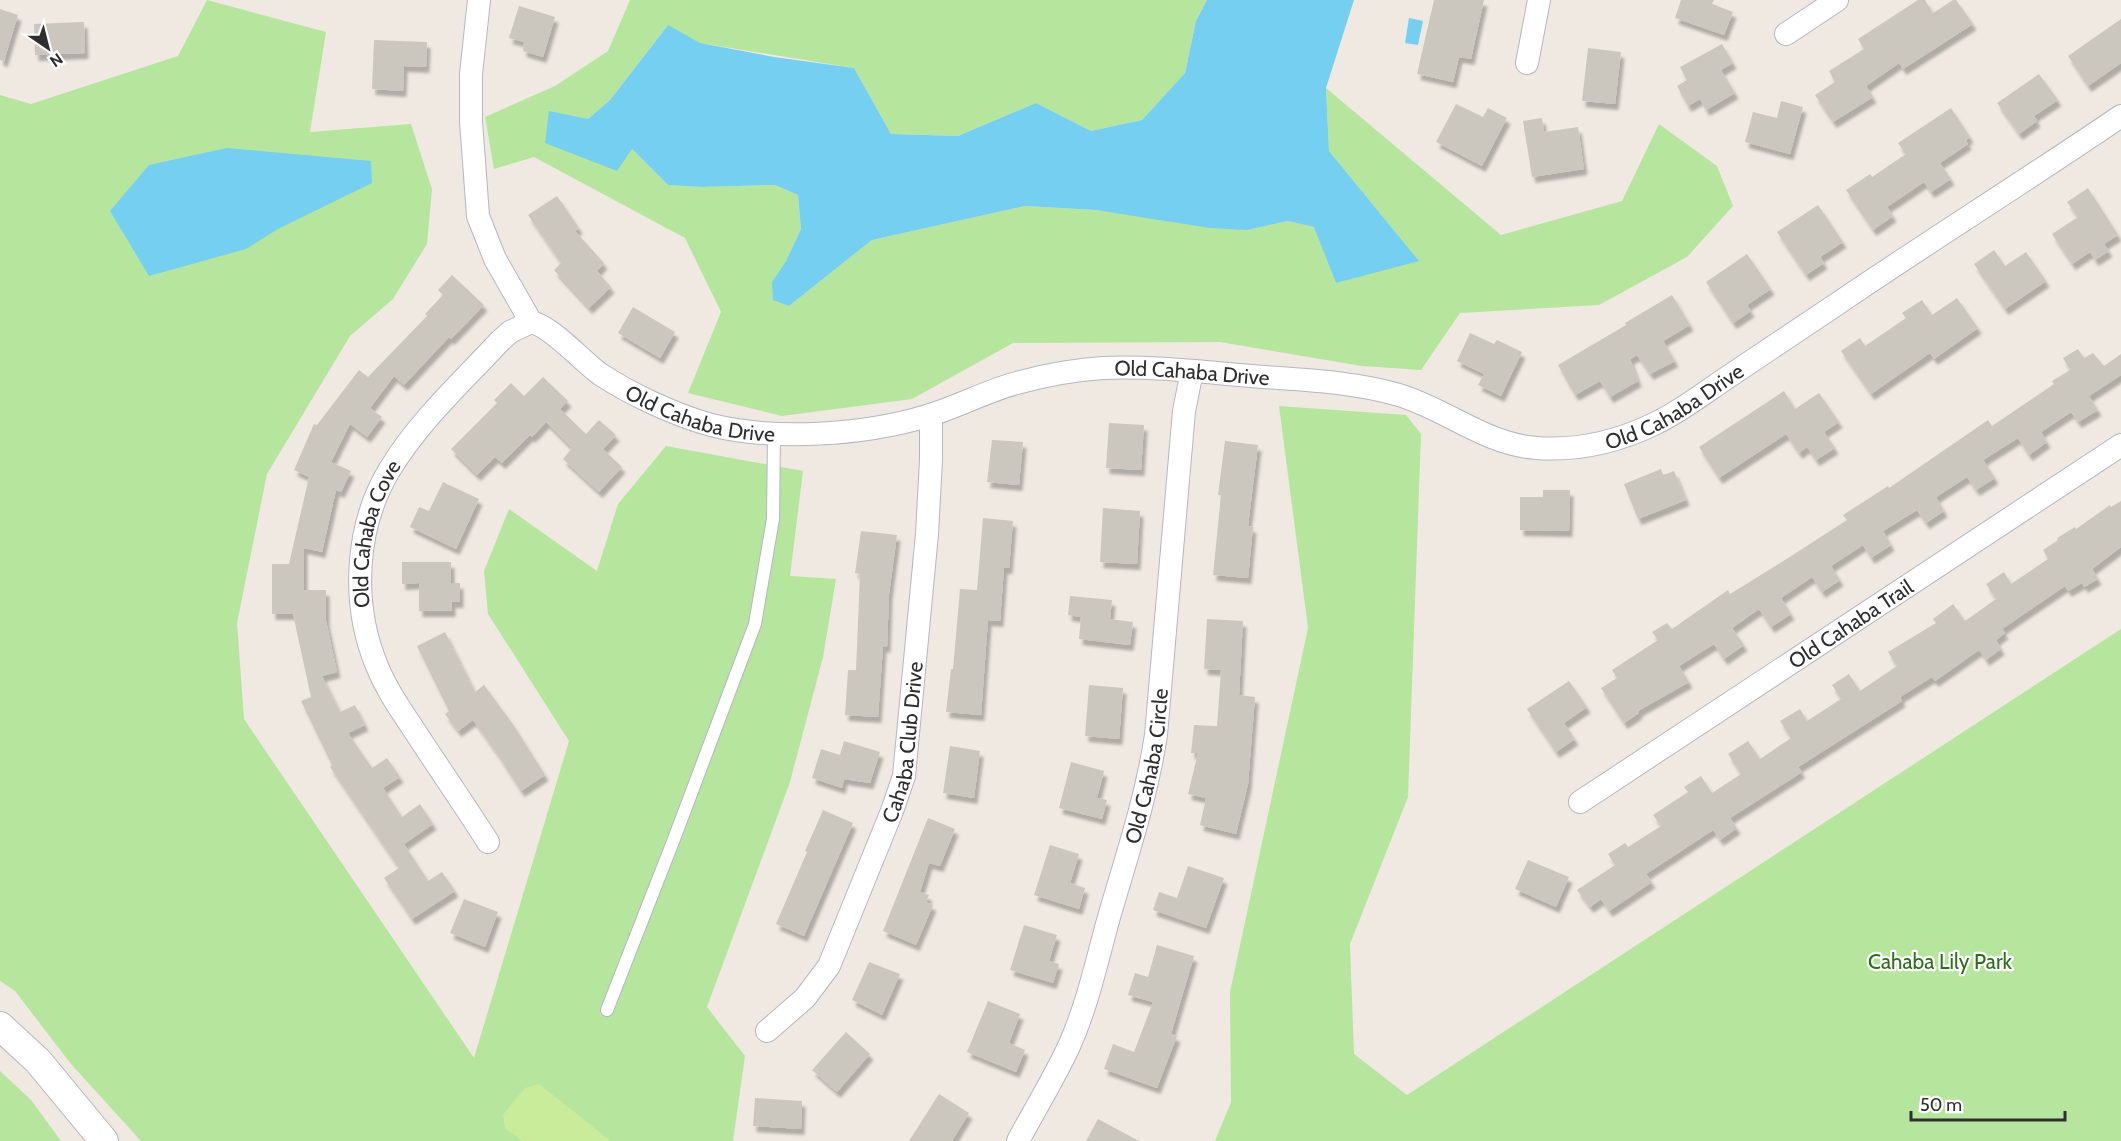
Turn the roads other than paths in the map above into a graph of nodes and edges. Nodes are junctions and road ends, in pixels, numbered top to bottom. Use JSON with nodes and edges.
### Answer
{"nodes":[{"id":1,"x":479,"y":0,"type":"edge"},
{"id":2,"x":1539,"y":0,"type":"edge"},
{"id":3,"x":1837,"y":0,"type":"edge"},
{"id":4,"x":1786,"y":34,"type":"dead end"},
{"id":5,"x":1527,"y":63,"type":"dead end"},
{"id":6,"x":2121,"y":116,"type":"edge"},
{"id":7,"x":531,"y":322,"type":"junction"},
{"id":8,"x":1192,"y":371,"type":"junction"},
{"id":9,"x":931,"y":415,"type":"junction"},
{"id":10,"x":774,"y":433,"type":"junction"},
{"id":11,"x":2121,"y":445,"type":"edge"},
{"id":12,"x":1580,"y":802,"type":"dead end"},
{"id":13,"x":488,"y":842,"type":"dead end"},
{"id":14,"x":607,"y":1010,"type":"dead end"},
{"id":15,"x":0,"y":1026,"type":"edge"},
{"id":16,"x":767,"y":1031,"type":"dead end"},
{"id":17,"x":104,"y":1141,"type":"edge"},
{"id":18,"x":1018,"y":1141,"type":"edge"}],
"edges":[{"from":1,"to":7,"type":"street","name":"Old Cahaba Drive"},
{"from":2,"to":5,"type":"street"},
{"from":3,"to":4,"type":"street"},
{"from":6,"to":8,"type":"street","name":"Old Cahaba Drive"},
{"from":7,"to":10,"type":"street","name":"Old Cahaba Drive"},
{"from":7,"to":13,"type":"street","name":"Old Cahaba Cove"},
{"from":8,"to":9,"type":"street","name":"Old Cahaba Drive"},
{"from":8,"to":18,"type":"street","name":"Old Cahaba Circle"},
{"from":9,"to":10,"type":"street","name":"Old Cahaba Drive"},
{"from":9,"to":16,"type":"street","name":"Cahaba Club Drive"},
{"from":10,"to":14,"type":"lane"},
{"from":11,"to":12,"type":"street","name":"Old Cahaba Trail"},
{"from":15,"to":17,"type":"street"}]}
